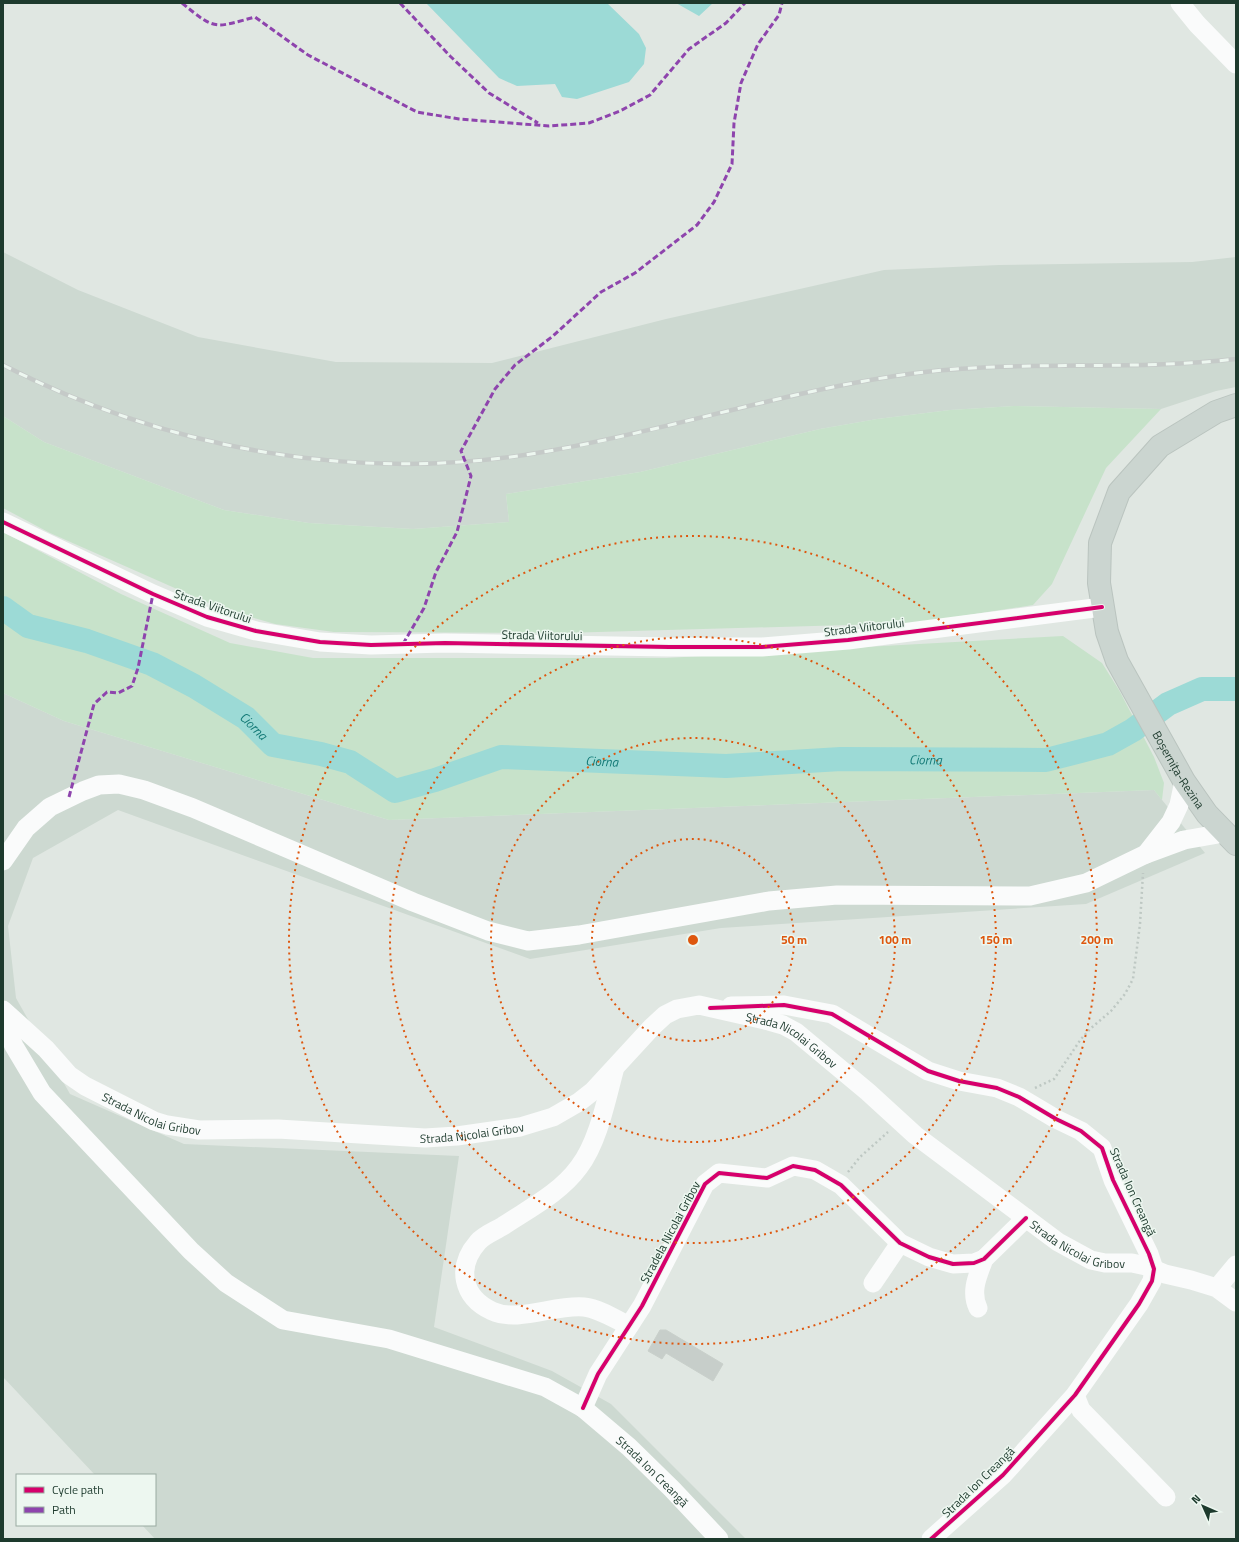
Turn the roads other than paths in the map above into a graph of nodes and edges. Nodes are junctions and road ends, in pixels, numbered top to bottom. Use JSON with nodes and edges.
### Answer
{"nodes":[{"id":1,"x":1180,"y":3,"type":"edge"},
{"id":2,"x":1236,"y":64,"type":"edge"},
{"id":3,"x":1236,"y":405,"type":"edge"},
{"id":4,"x":3,"y":522,"type":"edge"},
{"id":5,"x":1102,"y":607,"type":"junction"},
{"id":6,"x":1184,"y":781,"type":"junction"},
{"id":7,"x":1230,"y":838,"type":"edge"},
{"id":8,"x":1146,"y":854,"type":"junction"},
{"id":9,"x":3,"y":861,"type":"edge"},
{"id":10,"x":710,"y":1008,"type":"junction"},
{"id":11,"x":3,"y":1010,"type":"edge"},
{"id":12,"x":3,"y":1022,"type":"edge"},
{"id":13,"x":614,"y":1069,"type":"junction"},
{"id":14,"x":1026,"y":1218,"type":"junction"},
{"id":15,"x":900,"y":1243,"type":"junction"},
{"id":16,"x":984,"y":1259,"type":"junction"},
{"id":17,"x":1236,"y":1265,"type":"edge"},
{"id":18,"x":1154,"y":1269,"type":"junction"},
{"id":19,"x":874,"y":1283,"type":"dead end"},
{"id":20,"x":1217,"y":1288,"type":"junction"},
{"id":21,"x":1236,"y":1302,"type":"edge"},
{"id":22,"x":978,"y":1308,"type":"dead end"},
{"id":23,"x":629,"y":1326,"type":"junction"},
{"id":24,"x":1074,"y":1395,"type":"junction"},
{"id":25,"x":583,"y":1408,"type":"junction"},
{"id":26,"x":1166,"y":1497,"type":"dead end"},
{"id":27,"x":718,"y":1539,"type":"edge"},
{"id":28,"x":931,"y":1539,"type":"edge"}],
"edges":[{"from":1,"to":2,"type":"street"},
{"from":3,"to":5,"type":"main road","name":"Boșernița-Rezina"},
{"from":4,"to":5,"type":"street","name":"Strada Viitorului"},
{"from":5,"to":6,"type":"main road","name":"Boșernița-Rezina"},
{"from":6,"to":7,"type":"main road","name":"Boșernița-Rezina"},
{"from":6,"to":8,"type":"street"},
{"from":7,"to":8,"type":"street"},
{"from":8,"to":9,"type":"street"},
{"from":10,"to":13,"type":"street","name":"Strada Nicolai Gribov"},
{"from":10,"to":14,"type":"street","name":"Strada Nicolai Gribov"},
{"from":10,"to":18,"type":"street","name":"Strada Ion Creangă"},
{"from":11,"to":13,"type":"street","name":"Strada Nicolai Gribov"},
{"from":12,"to":25,"type":"street","name":"Strada Ion Creangă"},
{"from":13,"to":23,"type":"street"},
{"from":14,"to":16,"type":"street"},
{"from":14,"to":18,"type":"street","name":"Strada Nicolai Gribov"},
{"from":15,"to":16,"type":"street","name":"Stradela Nicolai Gribov"},
{"from":15,"to":19,"type":"street"},
{"from":15,"to":23,"type":"street","name":"Stradela Nicolai Gribov"},
{"from":16,"to":22,"type":"street"},
{"from":17,"to":20,"type":"street"},
{"from":18,"to":20,"type":"street","name":"Strada Nicolai Gribov"},
{"from":18,"to":24,"type":"street","name":"Strada Ion Creangă"},
{"from":20,"to":21,"type":"street","name":"Strada Nicolai Gribov"},
{"from":23,"to":25,"type":"street","name":"Stradela Nicolai Gribov"},
{"from":24,"to":26,"type":"street"},
{"from":24,"to":28,"type":"street","name":"Strada Ion Creangă"},
{"from":25,"to":27,"type":"street","name":"Strada Ion Creangă"}]}
